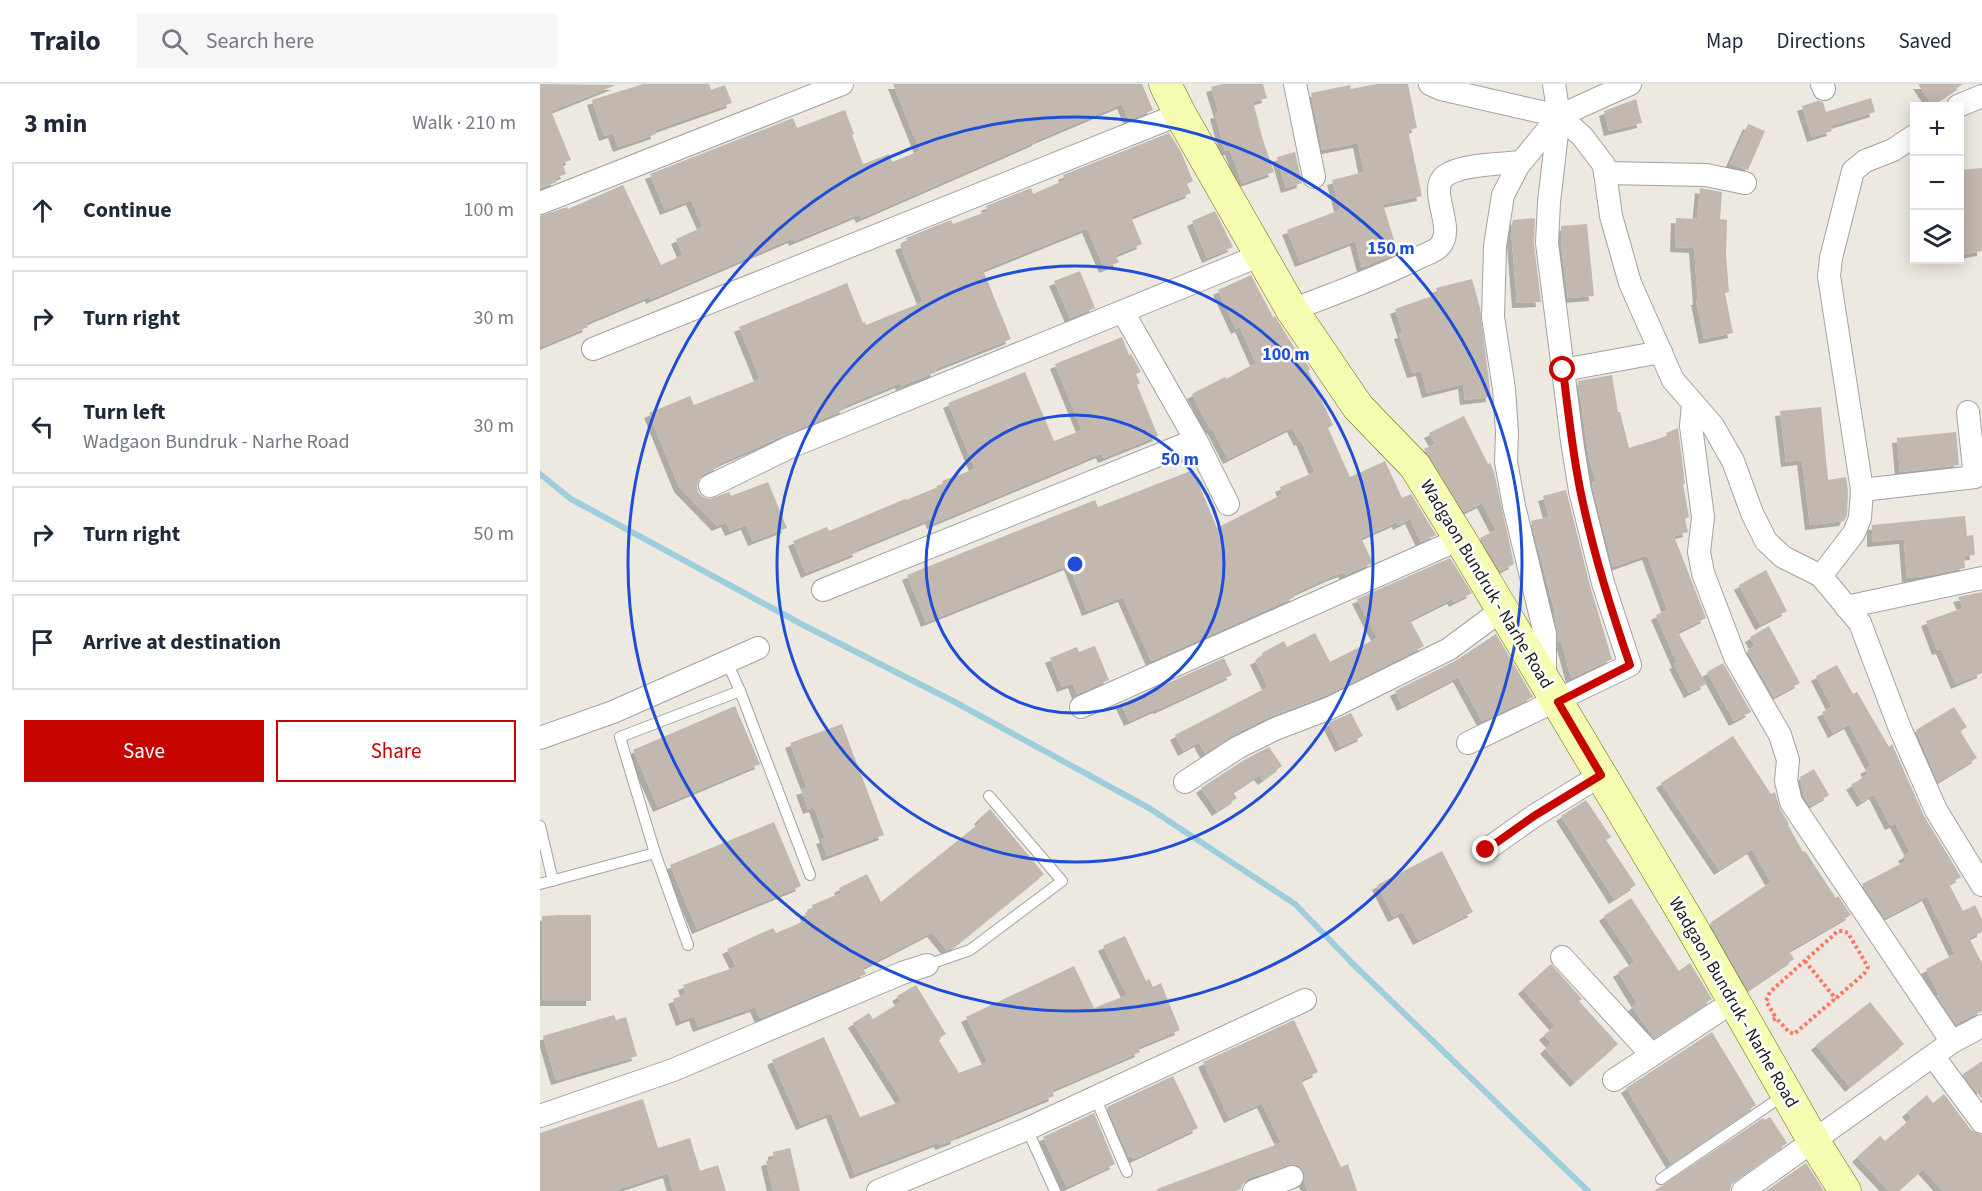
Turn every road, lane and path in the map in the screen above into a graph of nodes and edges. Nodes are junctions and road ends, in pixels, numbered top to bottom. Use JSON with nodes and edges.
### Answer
{"nodes":[{"id":1,"x":842,"y":84,"type":"edge"},
{"id":2,"x":1165,"y":84,"type":"edge"},
{"id":3,"x":1295,"y":84,"type":"edge"},
{"id":4,"x":1430,"y":84,"type":"edge"},
{"id":5,"x":1554,"y":84,"type":"edge"},
{"id":6,"x":1630,"y":84,"type":"edge"},
{"id":7,"x":1982,"y":96,"type":"edge"},
{"id":8,"x":1964,"y":104,"type":"edge"},
{"id":9,"x":1180,"y":114,"type":"junction"},
{"id":10,"x":1559,"y":116,"type":"junction"},
{"id":11,"x":1910,"y":138,"type":"edge"},
{"id":12,"x":1521,"y":162,"type":"junction"},
{"id":13,"x":1605,"y":173,"type":"junction"},
{"id":14,"x":1314,"y":177,"type":"dead end"},
{"id":15,"x":1745,"y":183,"type":"dead end"},
{"id":16,"x":540,"y":203,"type":"edge"},
{"id":17,"x":1261,"y":255,"type":"junction"},
{"id":18,"x":1292,"y":310,"type":"junction"},
{"id":19,"x":1123,"y":312,"type":"junction"},
{"id":20,"x":593,"y":349,"type":"dead end"},
{"id":21,"x":1661,"y":352,"type":"junction"},
{"id":22,"x":1563,"y":370,"type":"junction"},
{"id":23,"x":1693,"y":403,"type":"junction"},
{"id":24,"x":1968,"y":412,"type":"dead end"},
{"id":25,"x":1196,"y":440,"type":"junction"},
{"id":26,"x":710,"y":486,"type":"dead end"},
{"id":27,"x":1862,"y":490,"type":"junction"},
{"id":28,"x":1228,"y":504,"type":"dead end"},
{"id":29,"x":1460,"y":539,"type":"junction"},
{"id":30,"x":1821,"y":576,"type":"junction"},
{"id":31,"x":1982,"y":578,"type":"edge"},
{"id":32,"x":823,"y":590,"type":"dead end"},
{"id":33,"x":1846,"y":607,"type":"junction"},
{"id":34,"x":1503,"y":609,"type":"junction"},
{"id":35,"x":758,"y":648,"type":"dead end"},
{"id":36,"x":727,"y":662,"type":"junction"},
{"id":37,"x":740,"y":691,"type":"junction"},
{"id":38,"x":1551,"y":691,"type":"junction"},
{"id":39,"x":1081,"y":706,"type":"dead end"},
{"id":40,"x":540,"y":738,"type":"edge"},
{"id":41,"x":1468,"y":743,"type":"dead end"},
{"id":42,"x":1601,"y":775,"type":"junction"},
{"id":43,"x":1185,"y":782,"type":"dead end"},
{"id":44,"x":989,"y":796,"type":"dead end"},
{"id":45,"x":540,"y":826,"type":"edge"},
{"id":46,"x":1486,"y":850,"type":"dead end"},
{"id":47,"x":655,"y":853,"type":"junction"},
{"id":48,"x":810,"y":875,"type":"dead end"},
{"id":49,"x":553,"y":881,"type":"junction"},
{"id":50,"x":540,"y":884,"type":"edge"},
{"id":51,"x":1982,"y":885,"type":"edge"},
{"id":52,"x":688,"y":945,"type":"dead end"},
{"id":53,"x":1562,"y":957,"type":"dead end"},
{"id":54,"x":1805,"y":961,"type":"junction"},
{"id":55,"x":927,"y":965,"type":"joint"},
{"id":56,"x":1836,"y":999,"type":"junction"},
{"id":57,"x":1305,"y":1000,"type":"dead end"},
{"id":58,"x":1734,"y":1001,"type":"junction"},
{"id":59,"x":1765,"y":1026,"type":"junction"},
{"id":60,"x":1982,"y":1026,"type":"edge"},
{"id":61,"x":1953,"y":1042,"type":"junction"},
{"id":62,"x":1652,"y":1055,"type":"junction"},
{"id":63,"x":1933,"y":1056,"type":"junction"},
{"id":64,"x":1614,"y":1080,"type":"dead end"},
{"id":65,"x":1786,"y":1094,"type":"junction"},
{"id":66,"x":1095,"y":1097,"type":"junction"},
{"id":67,"x":540,"y":1116,"type":"edge"},
{"id":68,"x":1982,"y":1122,"type":"edge"},
{"id":69,"x":1027,"y":1130,"type":"junction"},
{"id":70,"x":1812,"y":1140,"type":"junction"},
{"id":71,"x":1127,"y":1172,"type":"dead end"},
{"id":72,"x":1292,"y":1177,"type":"dead end"},
{"id":73,"x":1661,"y":1179,"type":"dead end"},
{"id":74,"x":878,"y":1191,"type":"edge"},
{"id":75,"x":1055,"y":1191,"type":"edge"},
{"id":76,"x":1254,"y":1191,"type":"edge"},
{"id":77,"x":1743,"y":1191,"type":"edge"},
{"id":78,"x":1845,"y":1191,"type":"edge"}],
"edges":[{"from":1,"to":16,"type":"street"},
{"from":2,"to":9,"type":"street","name":"Wadgaon Bundruk - Narhe Road"},
{"from":3,"to":14,"type":"street"},
{"from":4,"to":10,"type":"street"},
{"from":5,"to":10,"type":"street"},
{"from":6,"to":10,"type":"street"},
{"from":7,"to":8,"type":"street"},
{"from":9,"to":17,"type":"street","name":"Wadgaon Bundruk - Narhe Road"},
{"from":9,"to":20,"type":"street"},
{"from":10,"to":12,"type":"street"},
{"from":10,"to":13,"type":"street"},
{"from":10,"to":22,"type":"street"},
{"from":11,"to":27,"type":"street"},
{"from":12,"to":18,"type":"street"},
{"from":12,"to":38,"type":"street"},
{"from":13,"to":15,"type":"street"},
{"from":13,"to":21,"type":"street"},
{"from":17,"to":18,"type":"street","name":"Wadgaon Bundruk - Narhe Road"},
{"from":17,"to":19,"type":"street"},
{"from":18,"to":29,"type":"street","name":"Wadgaon Bundruk - Narhe Road"},
{"from":19,"to":25,"type":"street"},
{"from":19,"to":26,"type":"street"},
{"from":21,"to":22,"type":"street"},
{"from":21,"to":23,"type":"street"},
{"from":22,"to":38,"type":"street"},
{"from":23,"to":30,"type":"street"},
{"from":23,"to":61,"type":"street"},
{"from":24,"to":27,"type":"street"},
{"from":25,"to":28,"type":"street"},
{"from":25,"to":32,"type":"street"},
{"from":27,"to":30,"type":"street"},
{"from":29,"to":34,"type":"street","name":"Wadgaon Bundruk - Narhe Road"},
{"from":29,"to":39,"type":"street"},
{"from":30,"to":33,"type":"street"},
{"from":31,"to":33,"type":"street"},
{"from":33,"to":51,"type":"street"},
{"from":34,"to":38,"type":"street","name":"Wadgaon Bundruk - Narhe Road"},
{"from":34,"to":43,"type":"street"},
{"from":35,"to":36,"type":"street"},
{"from":36,"to":37,"type":"lane"},
{"from":36,"to":40,"type":"street"},
{"from":37,"to":47,"type":"lane"},
{"from":37,"to":48,"type":"lane"},
{"from":38,"to":41,"type":"street"},
{"from":38,"to":42,"type":"street","name":"Wadgaon Bundruk - Narhe Road"},
{"from":42,"to":46,"type":"street"},
{"from":42,"to":58,"type":"street","name":"Wadgaon Bundruk - Narhe Road"},
{"from":44,"to":55,"type":"lane"},
{"from":45,"to":49,"type":"lane"},
{"from":47,"to":49,"type":"lane"},
{"from":47,"to":52,"type":"lane"},
{"from":49,"to":50,"type":"lane"},
{"from":53,"to":62,"type":"street"},
{"from":54,"to":56,"type":"path"},
{"from":54,"to":56,"type":"path"},
{"from":54,"to":59,"type":"path"},
{"from":55,"to":67,"type":"street"},
{"from":56,"to":59,"type":"path"},
{"from":57,"to":66,"type":"street"},
{"from":58,"to":59,"type":"street","name":"Wadgaon Bundruk - Narhe Road"},
{"from":58,"to":62,"type":"street"},
{"from":59,"to":65,"type":"street","name":"Wadgaon Bundruk - Narhe Road"},
{"from":60,"to":61,"type":"street"},
{"from":61,"to":63,"type":"street"},
{"from":62,"to":64,"type":"street"},
{"from":63,"to":68,"type":"street"},
{"from":63,"to":70,"type":"street"},
{"from":65,"to":70,"type":"street","name":"Wadgaon Bundruk - Narhe Road"},
{"from":65,"to":73,"type":"lane"},
{"from":66,"to":69,"type":"street"},
{"from":66,"to":71,"type":"lane"},
{"from":69,"to":74,"type":"street"},
{"from":69,"to":75,"type":"lane"},
{"from":70,"to":77,"type":"street"},
{"from":70,"to":78,"type":"street","name":"Wadgaon Bundruk - Narhe Road"},
{"from":72,"to":76,"type":"street"}]}
